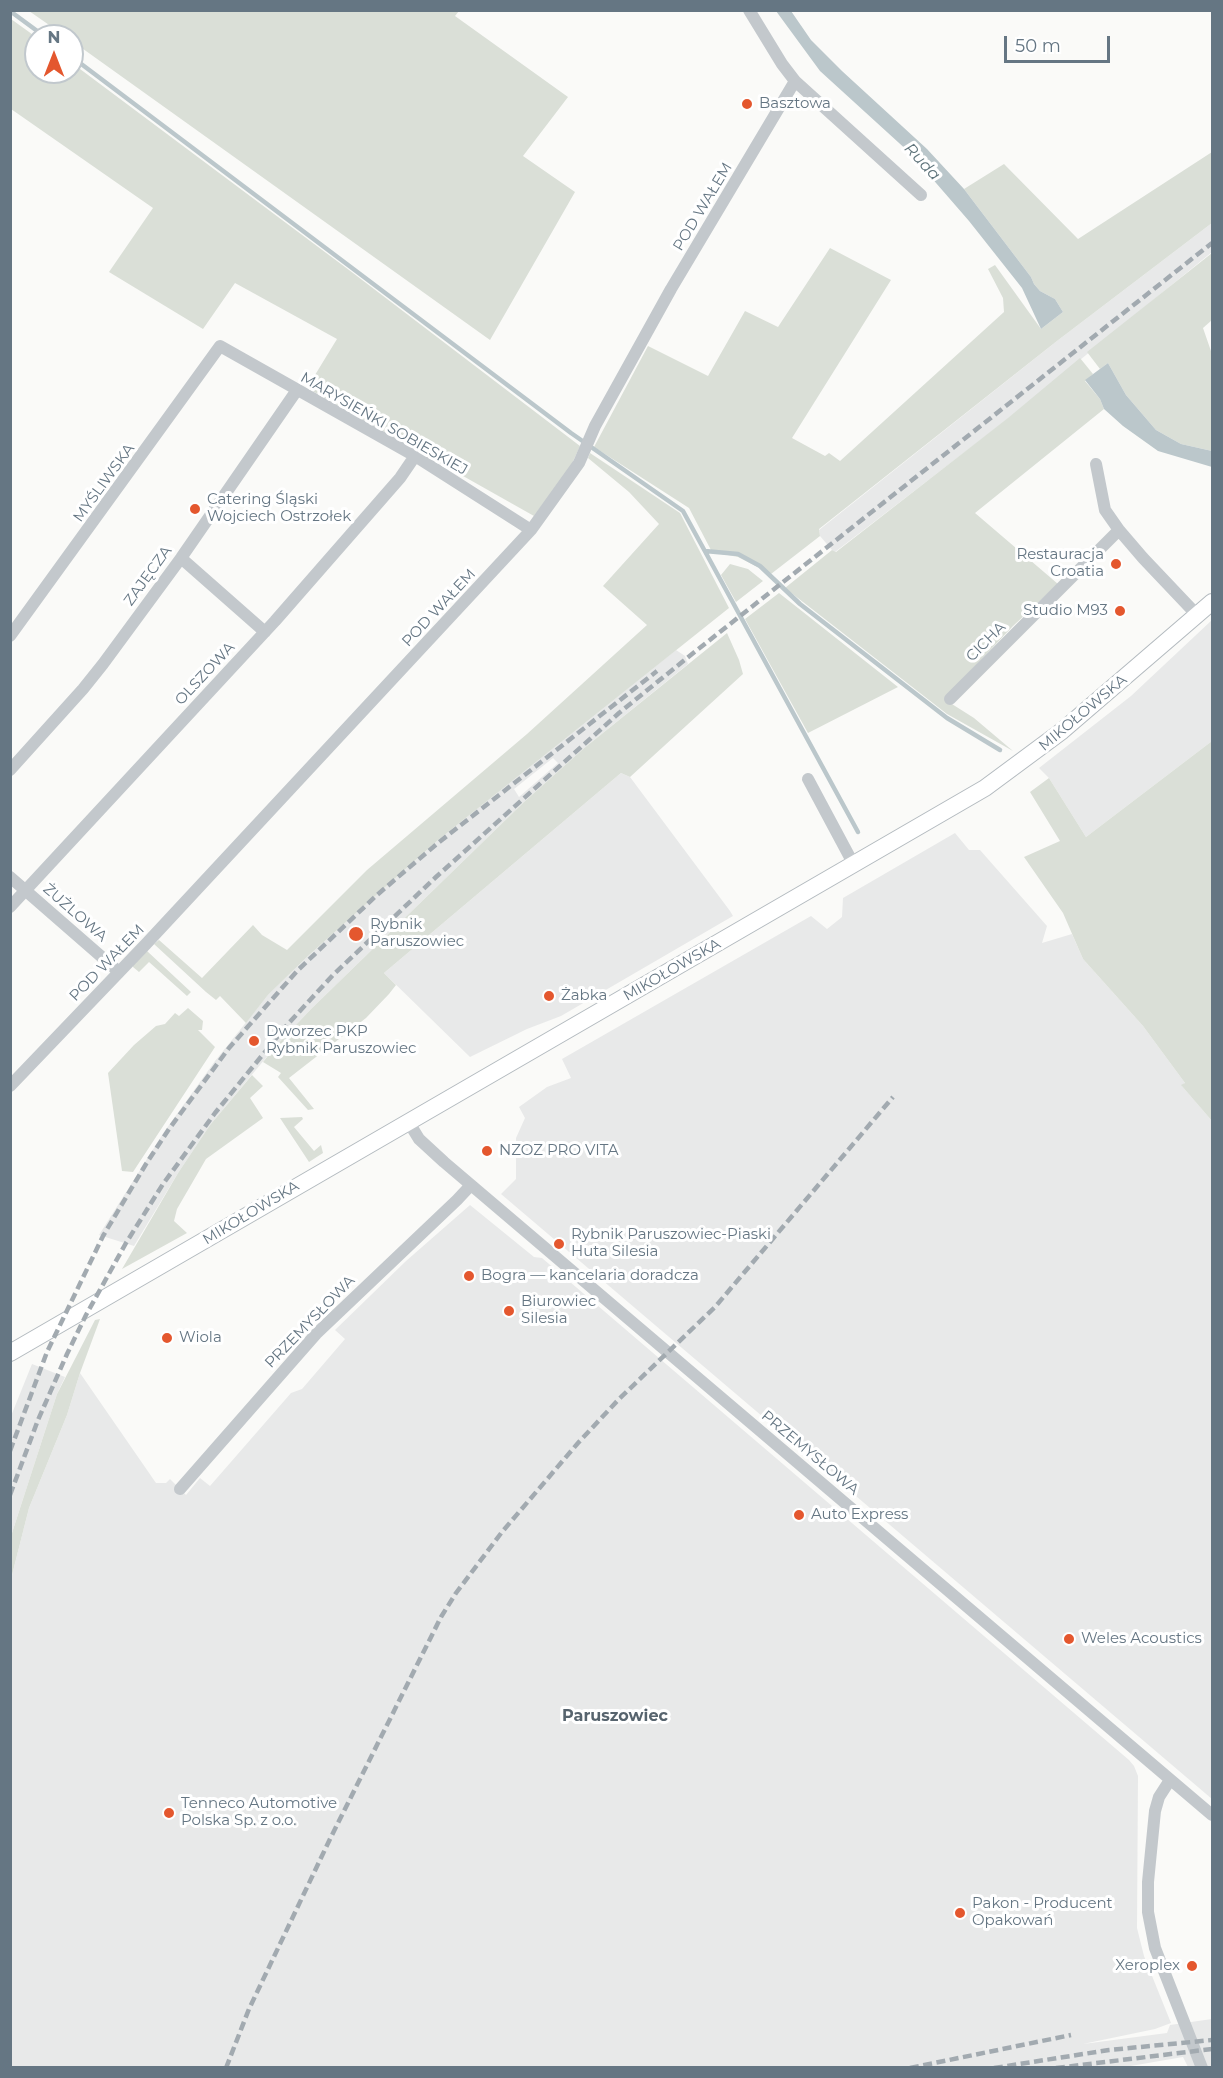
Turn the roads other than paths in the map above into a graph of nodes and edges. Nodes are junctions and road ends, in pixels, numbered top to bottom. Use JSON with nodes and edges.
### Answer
{"nodes":[{"id":1,"x":749,"y":10,"type":"edge"},
{"id":2,"x":795,"y":81,"type":"junction"},
{"id":3,"x":921,"y":195,"type":"dead end"},
{"id":4,"x":220,"y":346,"type":"joint"},
{"id":5,"x":297,"y":390,"type":"junction"},
{"id":6,"x":415,"y":456,"type":"junction"},
{"id":7,"x":1096,"y":464,"type":"dead end"},
{"id":8,"x":531,"y":530,"type":"junction"},
{"id":9,"x":1119,"y":530,"type":"junction"},
{"id":10,"x":181,"y":558,"type":"junction"},
{"id":11,"x":1212,"y":602,"type":"edge"},
{"id":12,"x":1198,"y":616,"type":"junction"},
{"id":13,"x":265,"y":632,"type":"junction"},
{"id":14,"x":10,"y":636,"type":"edge"},
{"id":15,"x":950,"y":699,"type":"dead end"},
{"id":16,"x":10,"y":770,"type":"edge"},
{"id":17,"x":808,"y":779,"type":"dead end"},
{"id":18,"x":854,"y":864,"type":"junction"},
{"id":19,"x":10,"y":877,"type":"edge"},
{"id":20,"x":26,"y":890,"type":"junction"},
{"id":21,"x":10,"y":907,"type":"edge"},
{"id":22,"x":119,"y":972,"type":"junction"},
{"id":23,"x":10,"y":1086,"type":"edge"},
{"id":24,"x":408,"y":1121,"type":"junction"},
{"id":25,"x":471,"y":1185,"type":"junction"},
{"id":26,"x":10,"y":1353,"type":"edge"},
{"id":27,"x":180,"y":1488,"type":"dead end"},
{"id":28,"x":1170,"y":1780,"type":"junction"},
{"id":29,"x":1212,"y":1815,"type":"edge"},
{"id":30,"x":1202,"y":2067,"type":"edge"}],
"edges":[{"from":1,"to":2,"type":"street"},
{"from":2,"to":3,"type":"street"},
{"from":2,"to":8,"type":"street","name":"POD WAŁEM"},
{"from":4,"to":5,"type":"street","name":"MARYSIEŃKI SOBIESKIEJ"},
{"from":4,"to":14,"type":"street","name":"MYŚLIWSKA"},
{"from":5,"to":6,"type":"street","name":"MARYSIEŃKI SOBIESKIEJ"},
{"from":5,"to":10,"type":"street","name":"ZAJĘCZA"},
{"from":6,"to":8,"type":"street","name":"MARYSIEŃKI SOBIESKIEJ"},
{"from":6,"to":13,"type":"street","name":"OLSZOWA"},
{"from":7,"to":9,"type":"street"},
{"from":8,"to":22,"type":"street","name":"POD WAŁEM"},
{"from":9,"to":12,"type":"street"},
{"from":9,"to":15,"type":"street","name":"CICHA"},
{"from":10,"to":13,"type":"street"},
{"from":10,"to":16,"type":"street","name":"ZAJĘCZA"},
{"from":11,"to":12,"type":"main road","name":"MIKOŁOWSKA"},
{"from":12,"to":18,"type":"main road","name":"MIKOŁOWSKA"},
{"from":13,"to":20,"type":"street","name":"OLSZOWA"},
{"from":17,"to":18,"type":"street"},
{"from":18,"to":24,"type":"main road","name":"MIKOŁOWSKA"},
{"from":19,"to":20,"type":"street","name":"ŻUŻLOWA"},
{"from":20,"to":21,"type":"street","name":"OLSZOWA"},
{"from":20,"to":22,"type":"street","name":"ŻUŻLOWA"},
{"from":22,"to":23,"type":"street","name":"POD WAŁEM"},
{"from":24,"to":25,"type":"street","name":"PRZEMYSŁOWA"},
{"from":24,"to":26,"type":"main road","name":"MIKOŁOWSKA"},
{"from":25,"to":27,"type":"street","name":"PRZEMYSŁOWA"},
{"from":25,"to":28,"type":"street","name":"PRZEMYSŁOWA"},
{"from":28,"to":29,"type":"street","name":"PRZEMYSŁOWA"},
{"from":28,"to":30,"type":"street"}]}
